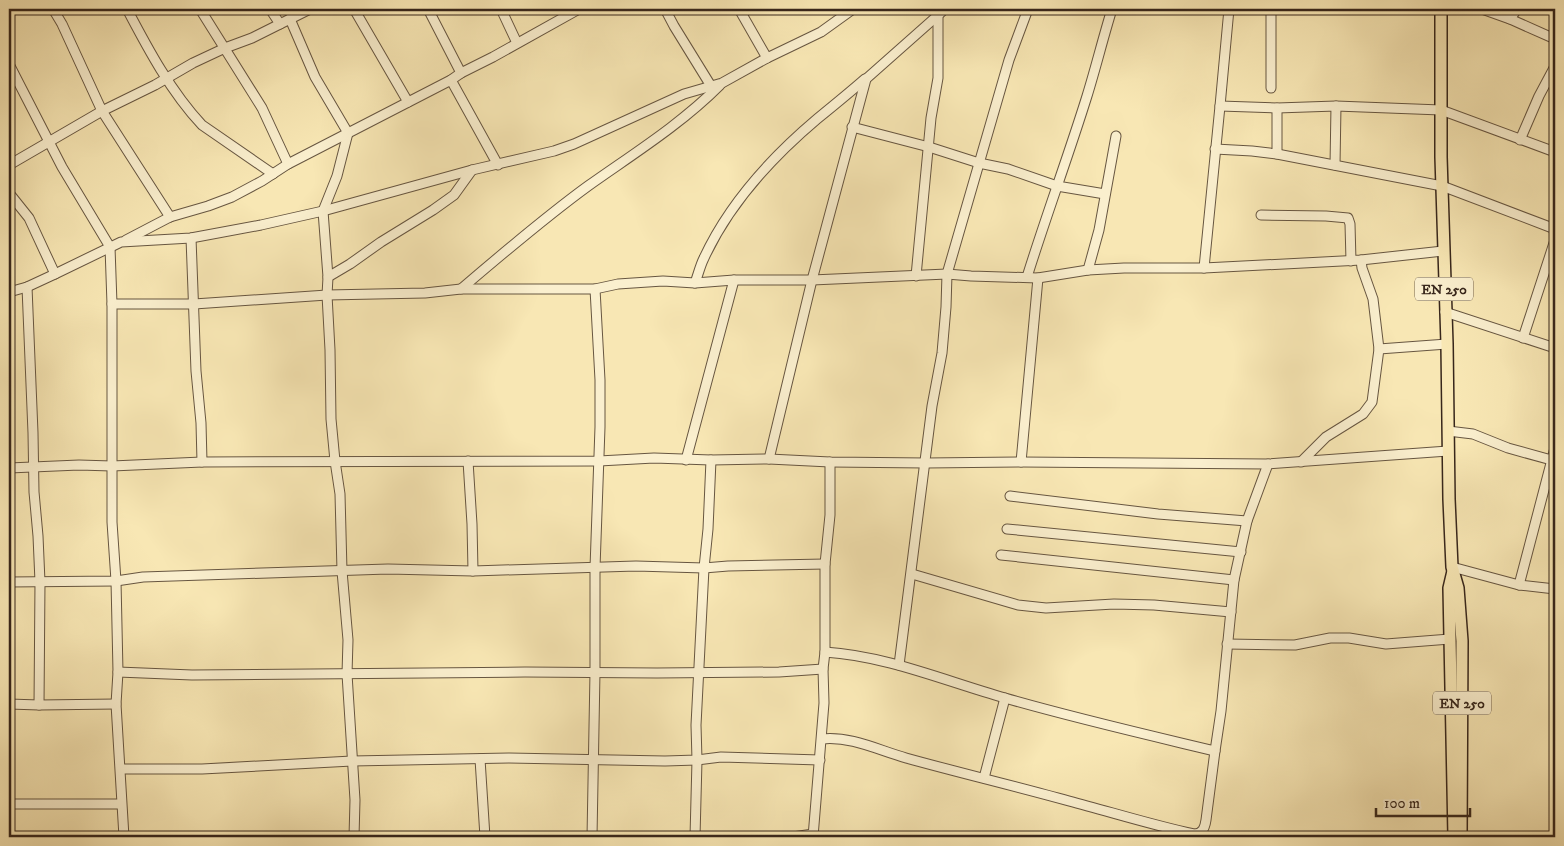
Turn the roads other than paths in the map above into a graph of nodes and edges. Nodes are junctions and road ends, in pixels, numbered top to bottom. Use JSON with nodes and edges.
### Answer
{"nodes":[{"id":1,"x":53,"y":9,"type":"edge"},
{"id":2,"x":127,"y":9,"type":"edge"},
{"id":3,"x":200,"y":9,"type":"edge"},
{"id":4,"x":270,"y":9,"type":"edge"},
{"id":5,"x":310,"y":9,"type":"edge"},
{"id":6,"x":354,"y":9,"type":"edge"},
{"id":7,"x":428,"y":9,"type":"edge"},
{"id":8,"x":501,"y":9,"type":"edge"},
{"id":9,"x":579,"y":9,"type":"edge"},
{"id":10,"x":665,"y":9,"type":"edge"},
{"id":11,"x":739,"y":9,"type":"edge"},
{"id":12,"x":853,"y":9,"type":"edge"},
{"id":13,"x":1028,"y":9,"type":"edge"},
{"id":14,"x":1112,"y":9,"type":"edge"},
{"id":15,"x":1229,"y":9,"type":"edge"},
{"id":16,"x":1271,"y":9,"type":"edge"},
{"id":17,"x":1441,"y":9,"type":"edge"},
{"id":18,"x":1482,"y":9,"type":"edge"},
{"id":19,"x":1517,"y":9,"type":"edge"},
{"id":20,"x":942,"y":12,"type":"edge"},
{"id":21,"x":290,"y":19,"type":"junction"},
{"id":22,"x":1510,"y":19,"type":"junction"},
{"id":23,"x":280,"y":24,"type":"junction"},
{"id":24,"x":1555,"y":39,"type":"edge"},
{"id":25,"x":517,"y":43,"type":"junction"},
{"id":26,"x":225,"y":48,"type":"junction"},
{"id":27,"x":767,"y":58,"type":"junction"},
{"id":28,"x":9,"y":64,"type":"edge"},
{"id":29,"x":1555,"y":66,"type":"edge"},
{"id":30,"x":461,"y":73,"type":"junction"},
{"id":31,"x":167,"y":78,"type":"junction"},
{"id":32,"x":866,"y":79,"type":"junction"},
{"id":33,"x":451,"y":80,"type":"junction"},
{"id":34,"x":722,"y":83,"type":"junction"},
{"id":35,"x":711,"y":86,"type":"junction"},
{"id":36,"x":1271,"y":88,"type":"dead end"},
{"id":37,"x":408,"y":102,"type":"junction"},
{"id":38,"x":1220,"y":106,"type":"junction"},
{"id":39,"x":1336,"y":106,"type":"junction"},
{"id":40,"x":1277,"y":108,"type":"junction"},
{"id":41,"x":1442,"y":110,"type":"junction"},
{"id":42,"x":102,"y":111,"type":"junction"},
{"id":43,"x":852,"y":127,"type":"junction"},
{"id":44,"x":348,"y":133,"type":"junction"},
{"id":45,"x":1116,"y":136,"type":"dead end"},
{"id":46,"x":1520,"y":140,"type":"junction"},
{"id":47,"x":49,"y":142,"type":"junction"},
{"id":48,"x":929,"y":147,"type":"junction"},
{"id":49,"x":1215,"y":149,"type":"junction"},
{"id":50,"x":1555,"y":152,"type":"edge"},
{"id":51,"x":1277,"y":154,"type":"junction"},
{"id":52,"x":979,"y":163,"type":"junction"},
{"id":53,"x":288,"y":164,"type":"junction"},
{"id":54,"x":1335,"y":164,"type":"junction"},
{"id":55,"x":498,"y":165,"type":"junction"},
{"id":56,"x":9,"y":166,"type":"edge"},
{"id":57,"x":472,"y":170,"type":"junction"},
{"id":58,"x":273,"y":174,"type":"junction"},
{"id":59,"x":1056,"y":186,"type":"junction"},
{"id":60,"x":1442,"y":186,"type":"junction"},
{"id":61,"x":9,"y":193,"type":"edge"},
{"id":62,"x":1105,"y":194,"type":"junction"},
{"id":63,"x":323,"y":211,"type":"junction"},
{"id":64,"x":1261,"y":214,"type":"dead end"},
{"id":65,"x":170,"y":218,"type":"junction"},
{"id":66,"x":1555,"y":230,"type":"edge"},
{"id":67,"x":191,"y":238,"type":"junction"},
{"id":68,"x":1555,"y":240,"type":"edge"},
{"id":69,"x":121,"y":242,"type":"junction"},
{"id":70,"x":110,"y":247,"type":"junction"},
{"id":71,"x":1443,"y":251,"type":"junction"},
{"id":72,"x":1351,"y":260,"type":"junction"},
{"id":73,"x":1361,"y":260,"type":"junction"},
{"id":74,"x":1204,"y":268,"type":"junction"},
{"id":75,"x":1088,"y":270,"type":"junction"},
{"id":76,"x":55,"y":274,"type":"junction"},
{"id":77,"x":947,"y":274,"type":"junction"},
{"id":78,"x":916,"y":276,"type":"junction"},
{"id":79,"x":328,"y":277,"type":"junction"},
{"id":80,"x":1027,"y":277,"type":"junction"},
{"id":81,"x":1038,"y":278,"type":"junction"},
{"id":82,"x":734,"y":280,"type":"junction"},
{"id":83,"x":812,"y":280,"type":"junction"},
{"id":84,"x":695,"y":284,"type":"junction"},
{"id":85,"x":27,"y":287,"type":"junction"},
{"id":86,"x":461,"y":288,"type":"junction"},
{"id":87,"x":595,"y":289,"type":"junction"},
{"id":88,"x":9,"y":292,"type":"edge"},
{"id":89,"x":326,"y":295,"type":"junction"},
{"id":90,"x":112,"y":304,"type":"junction"},
{"id":91,"x":194,"y":304,"type":"junction"},
{"id":92,"x":1445,"y":312,"type":"junction"},
{"id":93,"x":1523,"y":338,"type":"junction"},
{"id":94,"x":1447,"y":344,"type":"junction"},
{"id":95,"x":1379,"y":348,"type":"junction"},
{"id":96,"x":1555,"y":348,"type":"edge"},
{"id":97,"x":1448,"y":431,"type":"junction"},
{"id":98,"x":1555,"y":448,"type":"edge"},
{"id":99,"x":1448,"y":451,"type":"junction"},
{"id":100,"x":769,"y":459,"type":"junction"},
{"id":101,"x":686,"y":460,"type":"junction"},
{"id":102,"x":711,"y":460,"type":"junction"},
{"id":103,"x":1554,"y":460,"type":"edge"},
{"id":104,"x":335,"y":461,"type":"junction"},
{"id":105,"x":468,"y":461,"type":"junction"},
{"id":106,"x":599,"y":461,"type":"junction"},
{"id":107,"x":202,"y":462,"type":"junction"},
{"id":108,"x":830,"y":462,"type":"junction"},
{"id":109,"x":1021,"y":462,"type":"junction"},
{"id":110,"x":1301,"y":462,"type":"junction"},
{"id":111,"x":926,"y":463,"type":"junction"},
{"id":112,"x":1268,"y":464,"type":"junction"},
{"id":113,"x":112,"y":466,"type":"junction"},
{"id":114,"x":9,"y":468,"type":"edge"},
{"id":115,"x":33,"y":468,"type":"junction"},
{"id":116,"x":1010,"y":496,"type":"dead end"},
{"id":117,"x":1246,"y":521,"type":"junction"},
{"id":118,"x":1007,"y":529,"type":"dead end"},
{"id":119,"x":1241,"y":552,"type":"junction"},
{"id":120,"x":1001,"y":555,"type":"dead end"},
{"id":121,"x":825,"y":564,"type":"junction"},
{"id":122,"x":595,"y":568,"type":"junction"},
{"id":123,"x":704,"y":568,"type":"junction"},
{"id":124,"x":1453,"y":568,"type":"junction"},
{"id":125,"x":342,"y":571,"type":"junction"},
{"id":126,"x":473,"y":571,"type":"junction"},
{"id":127,"x":912,"y":574,"type":"junction"},
{"id":128,"x":1234,"y":580,"type":"junction"},
{"id":129,"x":116,"y":581,"type":"junction"},
{"id":130,"x":9,"y":582,"type":"edge"},
{"id":131,"x":40,"y":582,"type":"junction"},
{"id":132,"x":1519,"y":584,"type":"junction"},
{"id":133,"x":1555,"y":589,"type":"edge"},
{"id":134,"x":1231,"y":612,"type":"junction"},
{"id":135,"x":1450,"y":639,"type":"junction"},
{"id":136,"x":1227,"y":644,"type":"junction"},
{"id":137,"x":825,"y":652,"type":"junction"},
{"id":138,"x":899,"y":665,"type":"junction"},
{"id":139,"x":823,"y":669,"type":"junction"},
{"id":140,"x":118,"y":672,"type":"junction"},
{"id":141,"x":595,"y":672,"type":"junction"},
{"id":142,"x":698,"y":673,"type":"junction"},
{"id":143,"x":347,"y":674,"type":"junction"},
{"id":144,"x":1005,"y":698,"type":"junction"},
{"id":145,"x":9,"y":704,"type":"edge"},
{"id":146,"x":116,"y":704,"type":"junction"},
{"id":147,"x":39,"y":705,"type":"junction"},
{"id":148,"x":822,"y":739,"type":"junction"},
{"id":149,"x":1214,"y":751,"type":"junction"},
{"id":150,"x":480,"y":759,"type":"junction"},
{"id":151,"x":594,"y":760,"type":"junction"},
{"id":152,"x":697,"y":760,"type":"junction"},
{"id":153,"x":820,"y":760,"type":"junction"},
{"id":154,"x":352,"y":761,"type":"junction"},
{"id":155,"x":121,"y":769,"type":"junction"},
{"id":156,"x":984,"y":778,"type":"junction"},
{"id":157,"x":9,"y":804,"type":"edge"},
{"id":158,"x":121,"y":804,"type":"junction"},
{"id":159,"x":813,"y":836,"type":"edge"},
{"id":160,"x":124,"y":837,"type":"edge"},
{"id":161,"x":354,"y":837,"type":"edge"},
{"id":162,"x":485,"y":837,"type":"edge"},
{"id":163,"x":592,"y":837,"type":"edge"},
{"id":164,"x":695,"y":837,"type":"edge"},
{"id":165,"x":793,"y":837,"type":"edge"},
{"id":166,"x":923,"y":837,"type":"edge"},
{"id":167,"x":947,"y":837,"type":"edge"},
{"id":168,"x":995,"y":837,"type":"edge"},
{"id":169,"x":1020,"y":837,"type":"edge"},
{"id":170,"x":1454,"y":837,"type":"edge"},
{"id":171,"x":1461,"y":837,"type":"edge"}],
"edges":[{"from":1,"to":42,"type":"street"},
{"from":2,"to":31,"type":"street"},
{"from":3,"to":26,"type":"street"},
{"from":4,"to":23,"type":"street"},
{"from":5,"to":21,"type":"street"},
{"from":6,"to":37,"type":"street"},
{"from":7,"to":30,"type":"street"},
{"from":8,"to":25,"type":"street"},
{"from":9,"to":25,"type":"street"},
{"from":10,"to":35,"type":"street"},
{"from":11,"to":27,"type":"street"},
{"from":12,"to":27,"type":"street"},
{"from":13,"to":52,"type":"street"},
{"from":14,"to":59,"type":"street"},
{"from":15,"to":38,"type":"street"},
{"from":16,"to":36,"type":"street"},
{"from":17,"to":41,"type":"main road","number":"EN 250"},
{"from":18,"to":22,"type":"street"},
{"from":19,"to":22,"type":"street"},
{"from":20,"to":32,"type":"street"},
{"from":20,"to":48,"type":"street"},
{"from":21,"to":23,"type":"street"},
{"from":21,"to":44,"type":"street"},
{"from":22,"to":24,"type":"street"},
{"from":23,"to":26,"type":"street"},
{"from":25,"to":30,"type":"street"},
{"from":26,"to":31,"type":"street"},
{"from":26,"to":53,"type":"street"},
{"from":27,"to":34,"type":"street"},
{"from":28,"to":47,"type":"street"},
{"from":29,"to":46,"type":"street"},
{"from":30,"to":33,"type":"street"},
{"from":31,"to":42,"type":"street"},
{"from":31,"to":58,"type":"street"},
{"from":32,"to":43,"type":"street"},
{"from":32,"to":84,"type":"street"},
{"from":33,"to":37,"type":"street"},
{"from":33,"to":55,"type":"street"},
{"from":34,"to":35,"type":"street"},
{"from":34,"to":86,"type":"street"},
{"from":35,"to":55,"type":"street"},
{"from":37,"to":44,"type":"street"},
{"from":38,"to":40,"type":"street"},
{"from":38,"to":49,"type":"street"},
{"from":39,"to":40,"type":"street"},
{"from":39,"to":41,"type":"street"},
{"from":39,"to":54,"type":"street"},
{"from":40,"to":51,"type":"street"},
{"from":41,"to":46,"type":"street"},
{"from":41,"to":60,"type":"main road","number":"EN 250"},
{"from":42,"to":47,"type":"street"},
{"from":42,"to":65,"type":"street"},
{"from":43,"to":48,"type":"street"},
{"from":43,"to":83,"type":"street"},
{"from":44,"to":53,"type":"street"},
{"from":44,"to":63,"type":"street"},
{"from":45,"to":62,"type":"street"},
{"from":46,"to":50,"type":"street"},
{"from":47,"to":56,"type":"street"},
{"from":47,"to":70,"type":"street"},
{"from":48,"to":52,"type":"street"},
{"from":48,"to":78,"type":"street"},
{"from":49,"to":51,"type":"street"},
{"from":49,"to":74,"type":"street"},
{"from":51,"to":54,"type":"street"},
{"from":52,"to":59,"type":"street"},
{"from":52,"to":77,"type":"street"},
{"from":53,"to":58,"type":"street"},
{"from":54,"to":60,"type":"street"},
{"from":55,"to":57,"type":"street"},
{"from":57,"to":63,"type":"street"},
{"from":57,"to":79,"type":"street"},
{"from":58,"to":65,"type":"street"},
{"from":59,"to":62,"type":"street"},
{"from":59,"to":80,"type":"street"},
{"from":60,"to":66,"type":"street"},
{"from":60,"to":71,"type":"main road","number":"EN 250"},
{"from":61,"to":76,"type":"street"},
{"from":62,"to":75,"type":"street"},
{"from":63,"to":67,"type":"street"},
{"from":63,"to":79,"type":"street"},
{"from":64,"to":72,"type":"street"},
{"from":65,"to":69,"type":"street"},
{"from":67,"to":69,"type":"street"},
{"from":67,"to":91,"type":"street"},
{"from":68,"to":93,"type":"street"},
{"from":69,"to":70,"type":"street"},
{"from":70,"to":76,"type":"street"},
{"from":70,"to":90,"type":"street"},
{"from":71,"to":73,"type":"street"},
{"from":71,"to":92,"type":"main road","number":"EN 250"},
{"from":72,"to":73,"type":"street"},
{"from":72,"to":74,"type":"street"},
{"from":73,"to":95,"type":"street"},
{"from":74,"to":75,"type":"street"},
{"from":75,"to":81,"type":"street"},
{"from":76,"to":85,"type":"street"},
{"from":77,"to":78,"type":"street"},
{"from":77,"to":80,"type":"street"},
{"from":77,"to":111,"type":"street"},
{"from":78,"to":83,"type":"street"},
{"from":79,"to":89,"type":"street"},
{"from":80,"to":81,"type":"street"},
{"from":81,"to":109,"type":"street"},
{"from":82,"to":83,"type":"street"},
{"from":82,"to":84,"type":"street"},
{"from":82,"to":101,"type":"street"},
{"from":83,"to":100,"type":"street"},
{"from":84,"to":87,"type":"street"},
{"from":85,"to":88,"type":"street"},
{"from":85,"to":115,"type":"street"},
{"from":86,"to":87,"type":"street"},
{"from":86,"to":89,"type":"street"},
{"from":87,"to":106,"type":"street"},
{"from":89,"to":91,"type":"street"},
{"from":89,"to":104,"type":"street"},
{"from":90,"to":91,"type":"street"},
{"from":90,"to":113,"type":"street"},
{"from":91,"to":107,"type":"street"},
{"from":92,"to":93,"type":"street"},
{"from":92,"to":94,"type":"main road","number":"EN 250"},
{"from":93,"to":96,"type":"street"},
{"from":94,"to":95,"type":"street"},
{"from":94,"to":97,"type":"main road","number":"EN 250"},
{"from":95,"to":110,"type":"street"},
{"from":97,"to":99,"type":"main road","number":"EN 250"},
{"from":97,"to":103,"type":"street"},
{"from":98,"to":103,"type":"street"},
{"from":99,"to":110,"type":"street"},
{"from":99,"to":124,"type":"main road","number":"EN 250"},
{"from":100,"to":102,"type":"street"},
{"from":100,"to":108,"type":"street"},
{"from":101,"to":102,"type":"street"},
{"from":101,"to":106,"type":"street"},
{"from":102,"to":123,"type":"street"},
{"from":103,"to":132,"type":"street"},
{"from":104,"to":105,"type":"street"},
{"from":104,"to":107,"type":"street"},
{"from":104,"to":125,"type":"street"},
{"from":105,"to":106,"type":"street"},
{"from":105,"to":126,"type":"street"},
{"from":106,"to":122,"type":"street"},
{"from":107,"to":113,"type":"street"},
{"from":108,"to":111,"type":"street"},
{"from":108,"to":121,"type":"street"},
{"from":109,"to":111,"type":"street"},
{"from":109,"to":112,"type":"street"},
{"from":110,"to":112,"type":"street"},
{"from":111,"to":127,"type":"street"},
{"from":112,"to":117,"type":"street"},
{"from":113,"to":115,"type":"street"},
{"from":113,"to":129,"type":"street"},
{"from":114,"to":115,"type":"street"},
{"from":115,"to":131,"type":"street"},
{"from":116,"to":117,"type":"street"},
{"from":117,"to":119,"type":"street"},
{"from":118,"to":119,"type":"street"},
{"from":119,"to":128,"type":"street"},
{"from":120,"to":128,"type":"street"},
{"from":121,"to":123,"type":"street"},
{"from":121,"to":137,"type":"street"},
{"from":122,"to":123,"type":"street"},
{"from":122,"to":126,"type":"street"},
{"from":122,"to":141,"type":"street"},
{"from":123,"to":142,"type":"street"},
{"from":124,"to":132,"type":"street"},
{"from":124,"to":135,"type":"main road","number":"EN 250"},
{"from":124,"to":171,"type":"main road","number":"EN 250"},
{"from":125,"to":126,"type":"street"},
{"from":125,"to":129,"type":"street"},
{"from":125,"to":143,"type":"street"},
{"from":127,"to":134,"type":"street"},
{"from":127,"to":138,"type":"street"},
{"from":128,"to":134,"type":"street"},
{"from":129,"to":131,"type":"street"},
{"from":129,"to":140,"type":"street"},
{"from":130,"to":131,"type":"street"},
{"from":131,"to":147,"type":"street"},
{"from":132,"to":133,"type":"street"},
{"from":134,"to":136,"type":"street"},
{"from":135,"to":136,"type":"street"},
{"from":135,"to":170,"type":"main road","number":"EN 250"},
{"from":136,"to":149,"type":"street"},
{"from":137,"to":138,"type":"street"},
{"from":137,"to":139,"type":"street"},
{"from":138,"to":144,"type":"street"},
{"from":139,"to":142,"type":"street"},
{"from":139,"to":148,"type":"street"},
{"from":140,"to":143,"type":"street"},
{"from":140,"to":146,"type":"street"},
{"from":141,"to":142,"type":"street"},
{"from":141,"to":143,"type":"street"},
{"from":141,"to":151,"type":"street"},
{"from":142,"to":152,"type":"street"},
{"from":143,"to":154,"type":"street"},
{"from":144,"to":149,"type":"street"},
{"from":144,"to":156,"type":"street"},
{"from":145,"to":147,"type":"street"},
{"from":146,"to":147,"type":"street"},
{"from":146,"to":155,"type":"street"},
{"from":148,"to":153,"type":"street"},
{"from":148,"to":156,"type":"street"},
{"from":149,"to":156,"type":"street"},
{"from":150,"to":151,"type":"street"},
{"from":150,"to":154,"type":"street"},
{"from":150,"to":162,"type":"street"},
{"from":151,"to":152,"type":"street"},
{"from":151,"to":163,"type":"street"},
{"from":152,"to":153,"type":"street"},
{"from":152,"to":164,"type":"street"},
{"from":153,"to":159,"type":"street"},
{"from":154,"to":155,"type":"street"},
{"from":154,"to":161,"type":"street"},
{"from":155,"to":158,"type":"street"},
{"from":157,"to":158,"type":"street"},
{"from":158,"to":160,"type":"street"},
{"from":159,"to":165,"type":"street"},
{"from":166,"to":167,"type":"street"},
{"from":168,"to":169,"type":"street"}]}
